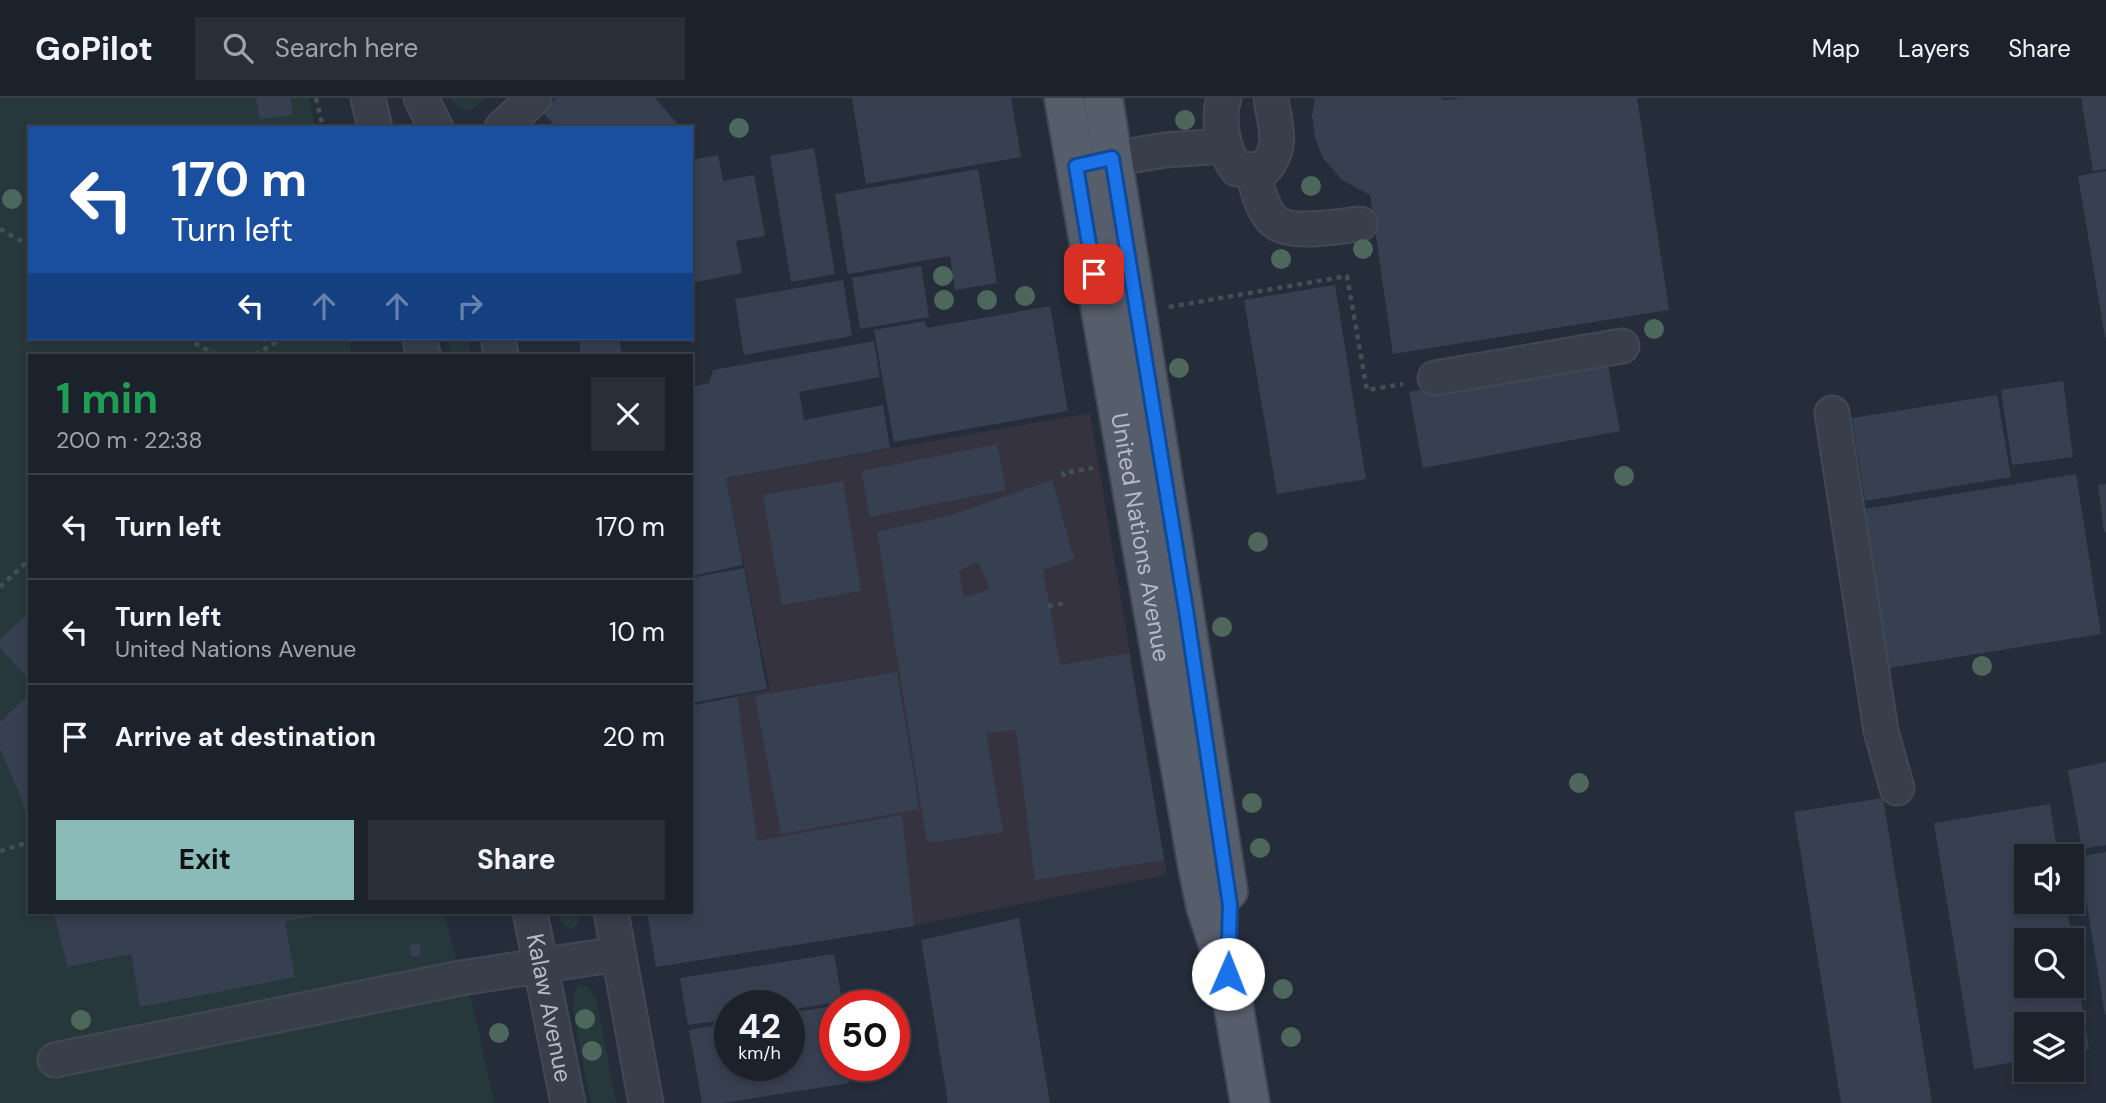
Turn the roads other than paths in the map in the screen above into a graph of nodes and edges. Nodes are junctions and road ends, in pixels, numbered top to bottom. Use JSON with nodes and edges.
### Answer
{"nodes":[{"id":1,"x":368,"y":98,"type":"edge"},
{"id":2,"x":421,"y":98,"type":"edge"},
{"id":3,"x":534,"y":98,"type":"edge"},
{"id":4,"x":1064,"y":98,"type":"edge"},
{"id":5,"x":1103,"y":98,"type":"edge"},
{"id":6,"x":1224,"y":98,"type":"edge"},
{"id":7,"x":1271,"y":98,"type":"edge"},
{"id":8,"x":375,"y":126,"type":"edge"},
{"id":9,"x":435,"y":126,"type":"edge"},
{"id":10,"x":504,"y":126,"type":"edge"},
{"id":11,"x":1225,"y":145,"type":"junction"},
{"id":12,"x":1112,"y":158,"type":"junction"},
{"id":13,"x":1076,"y":166,"type":"junction"},
{"id":14,"x":1252,"y":171,"type":"junction"},
{"id":15,"x":1360,"y":224,"type":"dead end"},
{"id":16,"x":1622,"y":346,"type":"dead end"},
{"id":17,"x":1435,"y":378,"type":"road end"},
{"id":18,"x":1832,"y":412,"type":"dead end"},
{"id":19,"x":1897,"y":695,"type":"dead end"},
{"id":20,"x":1211,"y":864,"type":"junction"},
{"id":21,"x":530,"y":914,"type":"edge"},
{"id":22,"x":611,"y":914,"type":"edge"},
{"id":23,"x":618,"y":954,"type":"junction"},
{"id":24,"x":540,"y":966,"type":"junction"},
{"id":25,"x":55,"y":1060,"type":"dead end"},
{"id":26,"x":568,"y":1103,"type":"edge"},
{"id":27,"x":646,"y":1103,"type":"edge"},
{"id":28,"x":1250,"y":1103,"type":"edge"}],
"edges":[{"from":1,"to":8,"type":"street"},
{"from":2,"to":9,"type":"street"},
{"from":3,"to":10,"type":"street"},
{"from":4,"to":13,"type":"main road","name":"United Nations Avenue"},
{"from":5,"to":12,"type":"main road","name":"United Nations Avenue"},
{"from":6,"to":11,"type":"street"},
{"from":7,"to":14,"type":"street"},
{"from":11,"to":12,"type":"street"},
{"from":11,"to":14,"type":"street"},
{"from":12,"to":13,"type":"street"},
{"from":12,"to":20,"type":"main road","name":"United Nations Avenue"},
{"from":13,"to":20,"type":"main road","name":"United Nations Avenue"},
{"from":14,"to":15,"type":"street"},
{"from":16,"to":17,"type":"street"},
{"from":18,"to":19,"type":"street"},
{"from":20,"to":28,"type":"main road","name":"United Nations Avenue"},
{"from":21,"to":24,"type":"street","name":"Kalaw Avenue"},
{"from":22,"to":23,"type":"street"},
{"from":23,"to":24,"type":"street"},
{"from":23,"to":27,"type":"street"},
{"from":24,"to":25,"type":"street"},
{"from":24,"to":26,"type":"street","name":"Kalaw Avenue"}]}
